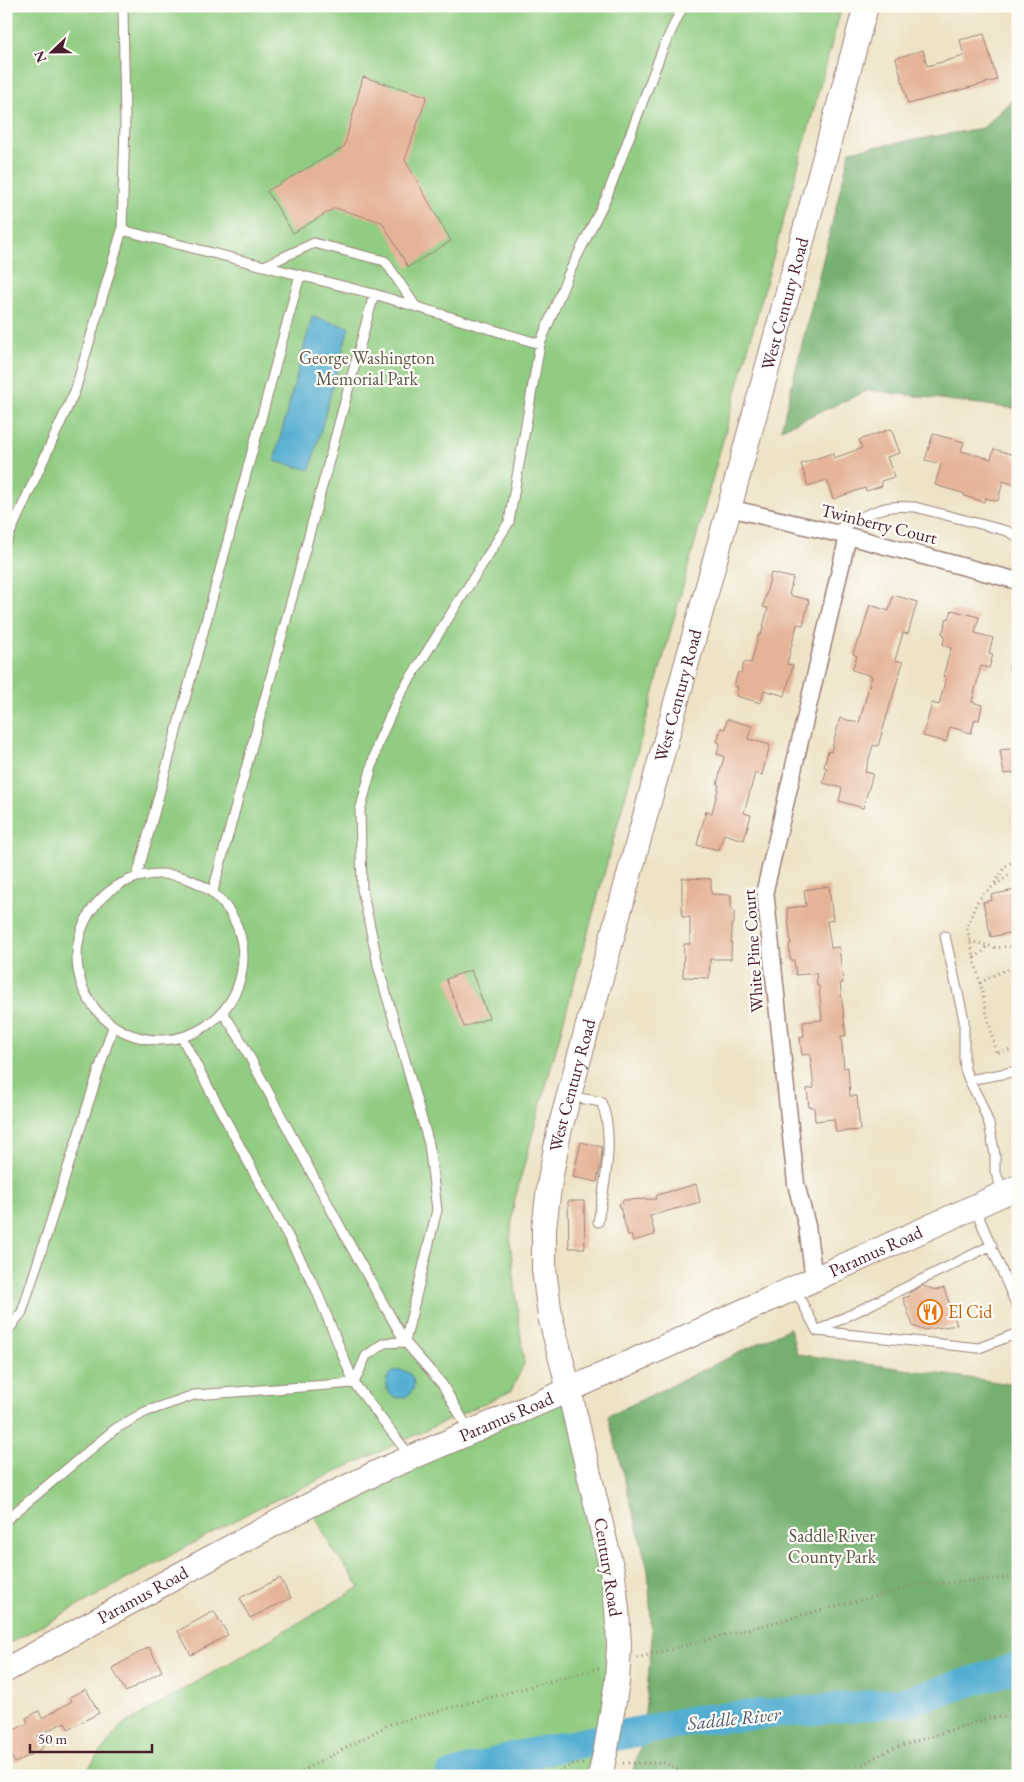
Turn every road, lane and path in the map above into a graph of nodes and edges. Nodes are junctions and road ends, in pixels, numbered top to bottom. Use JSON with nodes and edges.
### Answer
{"nodes":[{"id":1,"x":122,"y":6,"type":"edge"},
{"id":2,"x":683,"y":6,"type":"edge"},
{"id":3,"x":866,"y":6,"type":"edge"},
{"id":4,"x":122,"y":230,"type":"junction"},
{"id":5,"x":264,"y":266,"type":"junction"},
{"id":6,"x":300,"y":275,"type":"junction"},
{"id":7,"x":374,"y":294,"type":"junction"},
{"id":8,"x":416,"y":306,"type":"junction"},
{"id":9,"x":540,"y":344,"type":"junction"},
{"id":10,"x":729,"y":508,"type":"junction"},
{"id":11,"x":832,"y":532,"type":"junction"},
{"id":12,"x":848,"y":536,"type":"junction"},
{"id":13,"x":1018,"y":537,"type":"edge"},
{"id":14,"x":6,"y":542,"type":"edge"},
{"id":15,"x":1018,"y":582,"type":"edge"},
{"id":16,"x":1018,"y":654,"type":"edge"},
{"id":17,"x":1018,"y":683,"type":"edge"},
{"id":18,"x":1018,"y":858,"type":"edge"},
{"id":19,"x":1018,"y":873,"type":"edge"},
{"id":20,"x":137,"y":876,"type":"junction"},
{"id":21,"x":995,"y":884,"type":"junction"},
{"id":22,"x":213,"y":892,"type":"junction"},
{"id":23,"x":945,"y":936,"type":"dead end"},
{"id":24,"x":970,"y":941,"type":"junction"},
{"id":25,"x":1018,"y":945,"type":"edge"},
{"id":26,"x":987,"y":946,"type":"junction"},
{"id":27,"x":974,"y":958,"type":"junction"},
{"id":28,"x":1018,"y":967,"type":"edge"},
{"id":29,"x":980,"y":984,"type":"junction"},
{"id":30,"x":223,"y":1013,"type":"junction"},
{"id":31,"x":113,"y":1026,"type":"junction"},
{"id":32,"x":182,"y":1038,"type":"junction"},
{"id":33,"x":1018,"y":1049,"type":"edge"},
{"id":34,"x":1018,"y":1071,"type":"edge"},
{"id":35,"x":969,"y":1080,"type":"junction"},
{"id":36,"x":569,"y":1096,"type":"junction"},
{"id":37,"x":1011,"y":1190,"type":"edge"},
{"id":38,"x":974,"y":1206,"type":"junction"},
{"id":39,"x":598,"y":1222,"type":"dead end"},
{"id":40,"x":992,"y":1245,"type":"junction"},
{"id":41,"x":804,"y":1284,"type":"junction"},
{"id":42,"x":1018,"y":1309,"type":"edge"},
{"id":43,"x":817,"y":1331,"type":"junction"},
{"id":44,"x":6,"y":1333,"type":"edge"},
{"id":45,"x":1018,"y":1333,"type":"edge"},
{"id":46,"x":405,"y":1342,"type":"junction"},
{"id":47,"x":354,"y":1382,"type":"junction"},
{"id":48,"x":569,"y":1390,"type":"junction"},
{"id":49,"x":471,"y":1432,"type":"junction"},
{"id":50,"x":411,"y":1458,"type":"junction"},
{"id":51,"x":6,"y":1520,"type":"edge"},
{"id":52,"x":1018,"y":1577,"type":"edge"},
{"id":53,"x":6,"y":1670,"type":"edge"},
{"id":54,"x":617,"y":1673,"type":"junction"},
{"id":55,"x":1018,"y":1716,"type":"edge"},
{"id":56,"x":293,"y":1776,"type":"edge"},
{"id":57,"x":600,"y":1776,"type":"edge"},
{"id":58,"x":840,"y":1776,"type":"edge"}],
"edges":[{"from":1,"to":4,"type":"lane"},
{"from":2,"to":9,"type":"lane"},
{"from":3,"to":10,"type":"main road","name":"West Century Road"},
{"from":4,"to":5,"type":"lane"},
{"from":4,"to":14,"type":"lane"},
{"from":5,"to":6,"type":"lane"},
{"from":5,"to":8,"type":"lane"},
{"from":6,"to":7,"type":"lane"},
{"from":6,"to":20,"type":"lane"},
{"from":7,"to":8,"type":"lane"},
{"from":7,"to":22,"type":"lane"},
{"from":8,"to":9,"type":"lane"},
{"from":9,"to":46,"type":"lane"},
{"from":10,"to":11,"type":"street","name":"Twinberry Court"},
{"from":10,"to":36,"type":"main road","name":"West Century Road"},
{"from":11,"to":12,"type":"street","name":"Twinberry Court"},
{"from":11,"to":13,"type":"lane"},
{"from":12,"to":15,"type":"street","name":"Twinberry Court"},
{"from":12,"to":41,"type":"street","name":"White Pine Court"},
{"from":16,"to":17,"type":"lane"},
{"from":18,"to":21,"type":"path"},
{"from":19,"to":21,"type":"path"},
{"from":20,"to":22,"type":"lane"},
{"from":20,"to":31,"type":"lane"},
{"from":21,"to":24,"type":"path"},
{"from":22,"to":30,"type":"lane"},
{"from":23,"to":35,"type":"lane"},
{"from":24,"to":26,"type":"path"},
{"from":24,"to":27,"type":"path"},
{"from":25,"to":26,"type":"path"},
{"from":26,"to":27,"type":"path"},
{"from":27,"to":29,"type":"path"},
{"from":28,"to":29,"type":"path"},
{"from":29,"to":33,"type":"path"},
{"from":30,"to":32,"type":"lane"},
{"from":30,"to":46,"type":"lane"},
{"from":31,"to":32,"type":"lane"},
{"from":31,"to":44,"type":"lane"},
{"from":32,"to":47,"type":"lane"},
{"from":34,"to":35,"type":"lane"},
{"from":35,"to":37,"type":"lane"},
{"from":36,"to":39,"type":"lane"},
{"from":36,"to":48,"type":"main road","name":"West Century Road"},
{"from":37,"to":38,"type":"main road","name":"Paramus Road"},
{"from":38,"to":40,"type":"lane"},
{"from":38,"to":41,"type":"main road","name":"Paramus Road"},
{"from":40,"to":42,"type":"lane"},
{"from":40,"to":43,"type":"lane"},
{"from":41,"to":43,"type":"lane"},
{"from":41,"to":48,"type":"main road","name":"Paramus Road"},
{"from":43,"to":45,"type":"lane"},
{"from":46,"to":47,"type":"lane"},
{"from":46,"to":49,"type":"lane"},
{"from":47,"to":50,"type":"lane"},
{"from":47,"to":51,"type":"lane"},
{"from":48,"to":49,"type":"main road","name":"Paramus Road"},
{"from":48,"to":54,"type":"main road","name":"Century Road"},
{"from":49,"to":50,"type":"main road","name":"Paramus Road"},
{"from":50,"to":53,"type":"main road","name":"Paramus Road"},
{"from":52,"to":54,"type":"path"},
{"from":54,"to":56,"type":"path"},
{"from":54,"to":57,"type":"main road","name":"Century Road","bridge":true},
{"from":55,"to":58,"type":"path"}]}
